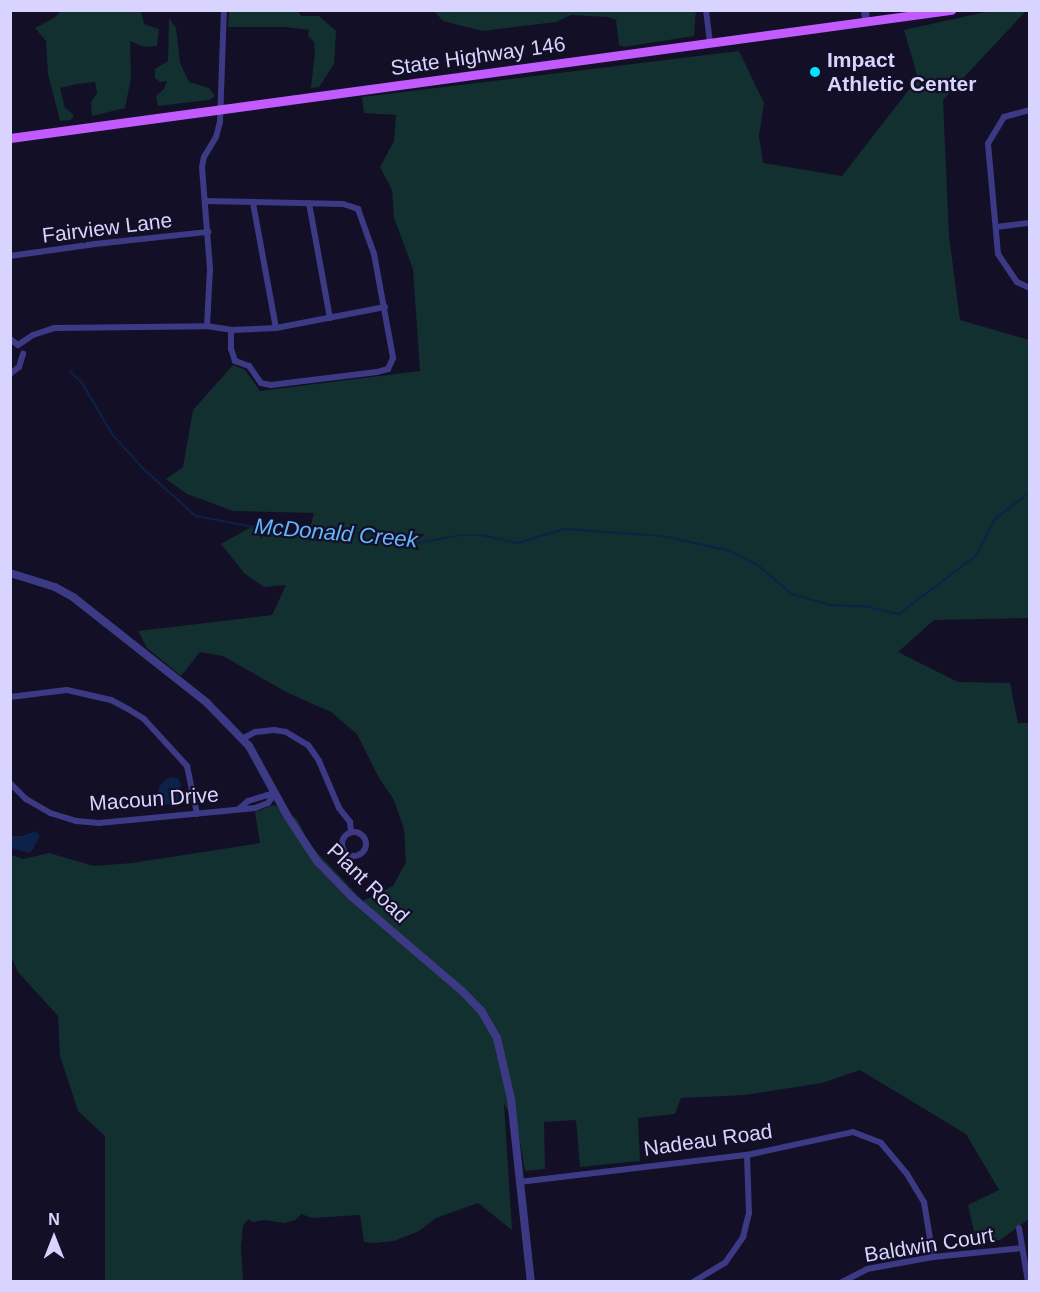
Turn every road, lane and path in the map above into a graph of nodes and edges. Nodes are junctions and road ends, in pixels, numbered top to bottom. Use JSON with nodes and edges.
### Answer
{"nodes":[{"id":1,"x":224,"y":10,"type":"edge"},
{"id":2,"x":706,"y":10,"type":"edge"},
{"id":3,"x":865,"y":10,"type":"edge"},
{"id":4,"x":951,"y":10,"type":"edge"},
{"id":5,"x":866,"y":21,"type":"junction"},
{"id":6,"x":710,"y":44,"type":"junction"},
{"id":7,"x":220,"y":108,"type":"junction"},
{"id":8,"x":1029,"y":110,"type":"edge"},
{"id":9,"x":10,"y":138,"type":"edge"},
{"id":10,"x":205,"y":201,"type":"junction"},
{"id":11,"x":253,"y":203,"type":"junction"},
{"id":12,"x":309,"y":203,"type":"junction"},
{"id":13,"x":1029,"y":223,"type":"edge"},
{"id":14,"x":996,"y":226,"type":"junction"},
{"id":15,"x":208,"y":232,"type":"junction"},
{"id":16,"x":10,"y":256,"type":"edge"},
{"id":17,"x":1029,"y":288,"type":"edge"},
{"id":18,"x":385,"y":307,"type":"junction"},
{"id":19,"x":330,"y":318,"type":"junction"},
{"id":20,"x":207,"y":326,"type":"junction"},
{"id":21,"x":276,"y":328,"type":"junction"},
{"id":22,"x":231,"y":330,"type":"junction"},
{"id":23,"x":10,"y":339,"type":"edge"},
{"id":24,"x":23,"y":354,"type":"dead end"},
{"id":25,"x":10,"y":374,"type":"edge"},
{"id":26,"x":10,"y":573,"type":"edge"},
{"id":27,"x":10,"y":697,"type":"edge"},
{"id":28,"x":242,"y":739,"type":"junction"},
{"id":29,"x":10,"y":783,"type":"edge"},
{"id":30,"x":275,"y":793,"type":"junction"},
{"id":31,"x":197,"y":814,"type":"junction"},
{"id":32,"x":351,"y":832,"type":"junction"},
{"id":33,"x":747,"y":1155,"type":"junction"},
{"id":34,"x":519,"y":1182,"type":"junction"},
{"id":35,"x":1019,"y":1228,"type":"dead end"},
{"id":36,"x":1023,"y":1248,"type":"junction"},
{"id":37,"x":933,"y":1257,"type":"junction"},
{"id":38,"x":531,"y":1281,"type":"edge"},
{"id":39,"x":693,"y":1281,"type":"edge"},
{"id":40,"x":842,"y":1281,"type":"edge"},
{"id":41,"x":1028,"y":1281,"type":"edge"}],
"edges":[{"from":1,"to":7,"type":"street"},
{"from":2,"to":6,"type":"street"},
{"from":3,"to":5,"type":"street"},
{"from":4,"to":5,"type":"main road","name":"State Highway 146"},
{"from":5,"to":6,"type":"main road","name":"State Highway 146"},
{"from":6,"to":7,"type":"main road","name":"State Highway 146"},
{"from":7,"to":9,"type":"main road","name":"State Highway 146"},
{"from":7,"to":10,"type":"street"},
{"from":8,"to":14,"type":"street"},
{"from":10,"to":11,"type":"street"},
{"from":10,"to":15,"type":"street"},
{"from":11,"to":12,"type":"street"},
{"from":11,"to":21,"type":"street"},
{"from":12,"to":18,"type":"street"},
{"from":12,"to":19,"type":"street"},
{"from":13,"to":14,"type":"street"},
{"from":14,"to":17,"type":"street"},
{"from":15,"to":16,"type":"street","name":"Fairview Lane"},
{"from":15,"to":20,"type":"street"},
{"from":18,"to":19,"type":"street"},
{"from":18,"to":22,"type":"street"},
{"from":19,"to":21,"type":"street"},
{"from":20,"to":22,"type":"street"},
{"from":20,"to":23,"type":"street"},
{"from":21,"to":22,"type":"street"},
{"from":24,"to":25,"type":"street"},
{"from":26,"to":28,"type":"street","name":"Plant Road"},
{"from":27,"to":31,"type":"street"},
{"from":28,"to":30,"type":"street","name":"Plant Road"},
{"from":28,"to":32,"type":"street"},
{"from":29,"to":31,"type":"street","name":"Macoun Drive"},
{"from":30,"to":31,"type":"street","name":"Macoun Drive"},
{"from":30,"to":34,"type":"street","name":"Plant Road"},
{"from":32,"to":32,"type":"street"},
{"from":33,"to":34,"type":"street","name":"Nadeau Road"},
{"from":33,"to":37,"type":"street","name":"Nadeau Road"},
{"from":33,"to":39,"type":"street"},
{"from":34,"to":38,"type":"street","name":"Plant Road"},
{"from":35,"to":36,"type":"street"},
{"from":36,"to":37,"type":"street","name":"Baldwin Court"},
{"from":36,"to":41,"type":"street"},
{"from":37,"to":40,"type":"street","name":"Baldwin Court"}]}
